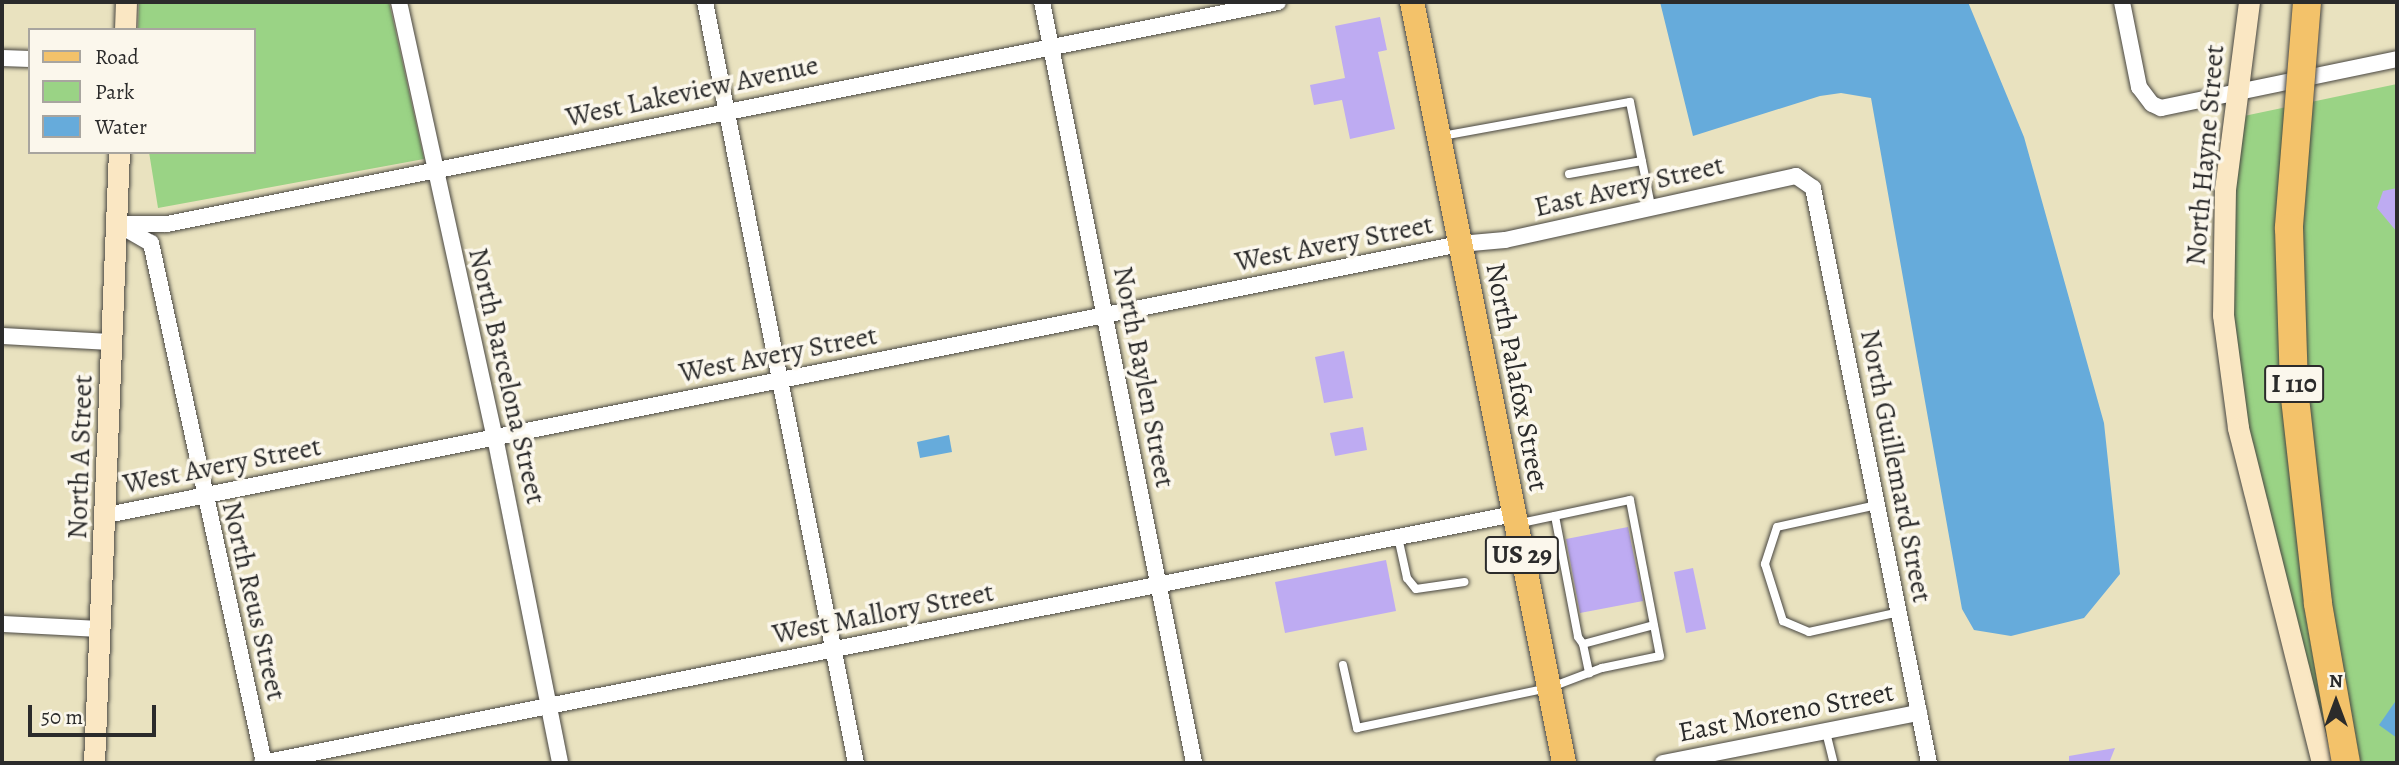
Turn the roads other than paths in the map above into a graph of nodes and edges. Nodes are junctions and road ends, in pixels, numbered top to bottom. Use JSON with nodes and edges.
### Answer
{"nodes":[{"id":1,"x":126,"y":2,"type":"edge"},
{"id":2,"x":399,"y":2,"type":"edge"},
{"id":3,"x":705,"y":2,"type":"edge"},
{"id":4,"x":1042,"y":2,"type":"edge"},
{"id":5,"x":1278,"y":2,"type":"edge"},
{"id":6,"x":1412,"y":2,"type":"edge"},
{"id":7,"x":2122,"y":2,"type":"edge"},
{"id":8,"x":2249,"y":2,"type":"edge"},
{"id":9,"x":2307,"y":2,"type":"edge"},
{"id":10,"x":125,"y":28,"type":"edge"},
{"id":11,"x":1051,"y":46,"type":"junction"},
{"id":12,"x":2,"y":58,"type":"edge"},
{"id":13,"x":28,"y":59,"type":"edge"},
{"id":14,"x":2397,"y":59,"type":"edge"},
{"id":15,"x":2236,"y":94,"type":"junction"},
{"id":16,"x":727,"y":109,"type":"junction"},
{"id":17,"x":1439,"y":136,"type":"junction"},
{"id":18,"x":119,"y":154,"type":"edge"},
{"id":19,"x":1642,"y":161,"type":"junction"},
{"id":20,"x":433,"y":172,"type":"junction"},
{"id":21,"x":1569,"y":174,"type":"dead end"},
{"id":22,"x":1808,"y":181,"type":"joint"},
{"id":23,"x":1651,"y":206,"type":"junction"},
{"id":24,"x":116,"y":224,"type":"junction"},
{"id":25,"x":1460,"y":244,"type":"junction"},
{"id":26,"x":1105,"y":315,"type":"junction"},
{"id":27,"x":2,"y":336,"type":"edge"},
{"id":28,"x":111,"y":342,"type":"junction"},
{"id":29,"x":779,"y":380,"type":"junction"},
{"id":30,"x":495,"y":437,"type":"junction"},
{"id":31,"x":204,"y":496,"type":"junction"},
{"id":32,"x":1877,"y":505,"type":"junction"},
{"id":33,"x":107,"y":515,"type":"junction"},
{"id":34,"x":1555,"y":516,"type":"junction"},
{"id":35,"x":1515,"y":519,"type":"junction"},
{"id":36,"x":1398,"y":537,"type":"junction"},
{"id":37,"x":1464,"y":582,"type":"dead end"},
{"id":38,"x":1158,"y":584,"type":"junction"},
{"id":39,"x":1899,"y":612,"type":"junction"},
{"id":40,"x":2,"y":624,"type":"edge"},
{"id":41,"x":1654,"y":625,"type":"junction"},
{"id":42,"x":101,"y":629,"type":"junction"},
{"id":43,"x":1583,"y":644,"type":"junction"},
{"id":44,"x":834,"y":650,"type":"junction"},
{"id":45,"x":1343,"y":665,"type":"dead end"},
{"id":46,"x":1589,"y":673,"type":"junction"},
{"id":47,"x":1549,"y":688,"type":"junction"},
{"id":48,"x":549,"y":707,"type":"junction"},
{"id":49,"x":1919,"y":713,"type":"junction"},
{"id":50,"x":1826,"y":732,"type":"junction"},
{"id":51,"x":94,"y":763,"type":"edge"},
{"id":52,"x":263,"y":763,"type":"edge"},
{"id":53,"x":560,"y":763,"type":"edge"},
{"id":54,"x":856,"y":763,"type":"edge"},
{"id":55,"x":1194,"y":763,"type":"edge"},
{"id":56,"x":1564,"y":763,"type":"edge"},
{"id":57,"x":1663,"y":763,"type":"edge"},
{"id":58,"x":1834,"y":763,"type":"edge"},
{"id":59,"x":1929,"y":763,"type":"edge"},
{"id":60,"x":2322,"y":763,"type":"edge"},
{"id":61,"x":2346,"y":763,"type":"edge"}],
"edges":[{"from":1,"to":10,"type":"street"},
{"from":2,"to":20,"type":"street","name":"North Barcelona Street"},
{"from":3,"to":16,"type":"street"},
{"from":4,"to":11,"type":"street","name":"North Baylen Street"},
{"from":5,"to":11,"type":"street","name":"West Lakeview Avenue"},
{"from":6,"to":17,"type":"main road","name":"North Palafox Street","number":"US 29"},
{"from":7,"to":15,"type":"street"},
{"from":8,"to":15,"type":"street","name":"North Hayne Street"},
{"from":9,"to":61,"type":"highway","number":"I 110","bridge":true},
{"from":11,"to":16,"type":"street","name":"West Lakeview Avenue"},
{"from":11,"to":26,"type":"street","name":"North Baylen Street"},
{"from":12,"to":13,"type":"street"},
{"from":14,"to":15,"type":"street"},
{"from":15,"to":60,"type":"street","name":"North Hayne Street"},
{"from":16,"to":20,"type":"street","name":"West Lakeview Avenue"},
{"from":16,"to":29,"type":"street"},
{"from":17,"to":19,"type":"lane"},
{"from":17,"to":25,"type":"main road","name":"North Palafox Street","number":"US 29"},
{"from":18,"to":24,"type":"street","name":"North A Street"},
{"from":19,"to":21,"type":"lane"},
{"from":19,"to":23,"type":"lane"},
{"from":20,"to":24,"type":"street","name":"West Lakeview Avenue"},
{"from":20,"to":30,"type":"street","name":"North Barcelona Street"},
{"from":22,"to":23,"type":"street","name":"East Avery Street"},
{"from":22,"to":32,"type":"street","name":"North Guillemard Street"},
{"from":23,"to":25,"type":"street","name":"East Avery Street"},
{"from":24,"to":28,"type":"street","name":"North A Street"},
{"from":24,"to":31,"type":"street","name":"North Reus Street"},
{"from":25,"to":26,"type":"street","name":"West Avery Street"},
{"from":25,"to":35,"type":"main road","name":"North Palafox Street","number":"US 29"},
{"from":26,"to":29,"type":"street","name":"West Avery Street"},
{"from":26,"to":38,"type":"street","name":"North Baylen Street"},
{"from":27,"to":28,"type":"street"},
{"from":28,"to":33,"type":"street","name":"North A Street"},
{"from":29,"to":30,"type":"street","name":"West Avery Street"},
{"from":29,"to":44,"type":"street"},
{"from":30,"to":31,"type":"street","name":"West Avery Street"},
{"from":30,"to":48,"type":"street","name":"North Barcelona Street"},
{"from":31,"to":33,"type":"street","name":"West Avery Street"},
{"from":31,"to":52,"type":"street","name":"North Reus Street"},
{"from":32,"to":39,"type":"street","name":"North Guillemard Street"},
{"from":32,"to":39,"type":"lane"},
{"from":33,"to":42,"type":"street","name":"North A Street"},
{"from":34,"to":35,"type":"lane"},
{"from":34,"to":41,"type":"lane"},
{"from":34,"to":43,"type":"lane"},
{"from":35,"to":36,"type":"street","name":"West Mallory Street"},
{"from":35,"to":47,"type":"main road","name":"North Palafox Street","number":"US 29"},
{"from":36,"to":37,"type":"lane"},
{"from":36,"to":38,"type":"street","name":"West Mallory Street"},
{"from":38,"to":44,"type":"street","name":"West Mallory Street"},
{"from":38,"to":55,"type":"street","name":"North Baylen Street"},
{"from":39,"to":49,"type":"street","name":"North Guillemard Street"},
{"from":40,"to":42,"type":"street"},
{"from":41,"to":43,"type":"lane"},
{"from":41,"to":46,"type":"lane"},
{"from":42,"to":51,"type":"street","name":"North A Street"},
{"from":43,"to":46,"type":"lane"},
{"from":44,"to":48,"type":"street","name":"West Mallory Street"},
{"from":44,"to":54,"type":"street"},
{"from":45,"to":47,"type":"lane"},
{"from":46,"to":47,"type":"lane"},
{"from":47,"to":56,"type":"main road","name":"North Palafox Street","number":"US 29"},
{"from":48,"to":52,"type":"street","name":"West Mallory Street"},
{"from":48,"to":53,"type":"street","name":"North Barcelona Street"},
{"from":49,"to":50,"type":"street","name":"East Moreno Street"},
{"from":49,"to":59,"type":"street","name":"North Guillemard Street"},
{"from":50,"to":57,"type":"street","name":"East Moreno Street"},
{"from":50,"to":58,"type":"lane"}]}
